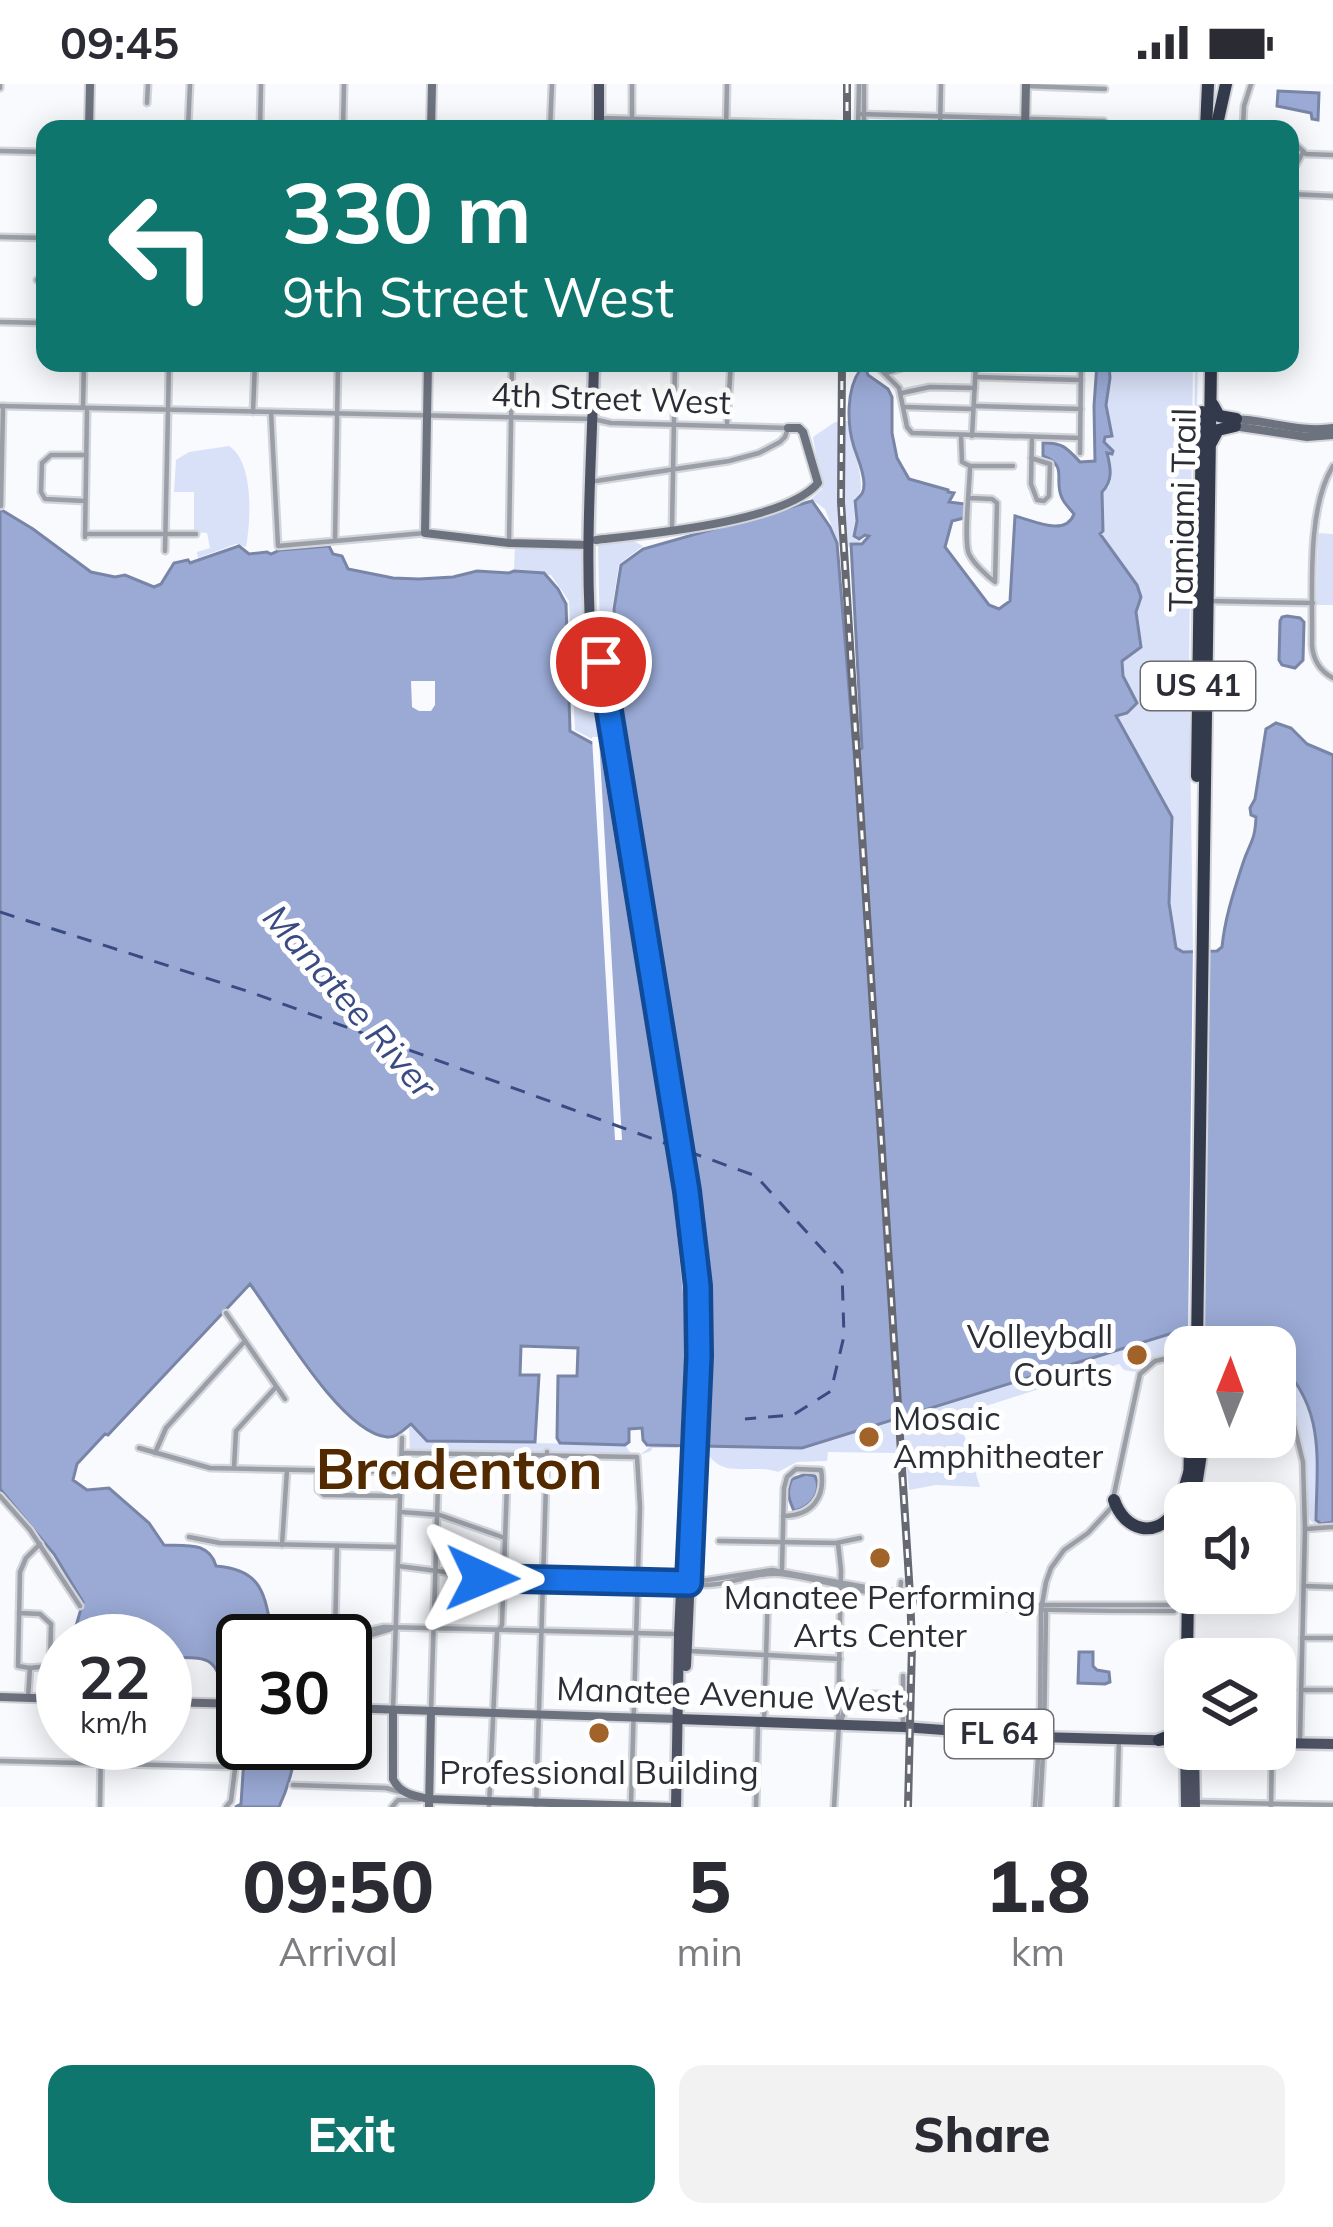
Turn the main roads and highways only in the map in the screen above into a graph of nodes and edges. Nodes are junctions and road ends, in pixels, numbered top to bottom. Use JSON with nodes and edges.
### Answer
{"nodes":[{"id":1,"x":90,"y":84,"type":"edge"},
{"id":2,"x":432,"y":84,"type":"edge"},
{"id":3,"x":599,"y":84,"type":"edge"},
{"id":4,"x":1209,"y":84,"type":"edge"},
{"id":5,"x":1226,"y":84,"type":"edge"},
{"id":6,"x":1026,"y":85,"type":"edge"},
{"id":7,"x":89,"y":120,"type":"edge"},
{"id":8,"x":431,"y":120,"type":"edge"},
{"id":9,"x":599,"y":120,"type":"edge"},
{"id":10,"x":1025,"y":120,"type":"edge"},
{"id":11,"x":1211,"y":120,"type":"edge"},
{"id":12,"x":1213,"y":120,"type":"edge"},
{"id":13,"x":428,"y":372,"type":"edge"},
{"id":14,"x":594,"y":372,"type":"edge"},
{"id":15,"x":1207,"y":372,"type":"edge"},
{"id":16,"x":1208,"y":372,"type":"edge"},
{"id":17,"x":1211,"y":398,"type":"junction"},
{"id":18,"x":1206,"y":423,"type":"junction"},
{"id":19,"x":1236,"y":423,"type":"junction"},
{"id":20,"x":788,"y":428,"type":"road end"},
{"id":21,"x":1333,"y":431,"type":"edge"},
{"id":22,"x":1210,"y":444,"type":"junction"},
{"id":23,"x":592,"y":482,"type":"junction"},
{"id":24,"x":592,"y":542,"type":"junction"},
{"id":25,"x":607,"y":725,"type":"junction"},
{"id":26,"x":1202,"y":733,"type":"junction"},
{"id":27,"x":1194,"y":1326,"type":"edge"},
{"id":28,"x":1191,"y":1458,"type":"edge"},
{"id":29,"x":1189,"y":1473,"type":"junction"},
{"id":30,"x":1190,"y":1482,"type":"edge"},
{"id":31,"x":1114,"y":1500,"type":"road end"},
{"id":32,"x":686,"y":1583,"type":"junction"},
{"id":33,"x":680,"y":1634,"type":"junction"},
{"id":34,"x":686,"y":1655,"type":"junction"},
{"id":35,"x":683,"y":1680,"type":"junction"},
{"id":36,"x":0,"y":1697,"type":"edge"},
{"id":37,"x":36,"y":1698,"type":"edge"},
{"id":38,"x":372,"y":1709,"type":"edge"},
{"id":39,"x":394,"y":1710,"type":"junction"},
{"id":40,"x":431,"y":1711,"type":"junction"},
{"id":41,"x":682,"y":1719,"type":"junction"},
{"id":42,"x":1164,"y":1738,"type":"edge"},
{"id":43,"x":1159,"y":1740,"type":"junction"},
{"id":44,"x":1164,"y":1740,"type":"edge"},
{"id":45,"x":1296,"y":1743,"type":"edge"},
{"id":46,"x":1333,"y":1744,"type":"edge"},
{"id":47,"x":1188,"y":1770,"type":"edge"},
{"id":48,"x":1193,"y":1770,"type":"edge"},
{"id":49,"x":429,"y":1803,"type":"edge"},
{"id":50,"x":490,"y":1804,"type":"edge"},
{"id":51,"x":536,"y":1805,"type":"edge"},
{"id":52,"x":586,"y":1805,"type":"edge"},
{"id":53,"x":1192,"y":1805,"type":"edge"},
{"id":54,"x":631,"y":1806,"type":"edge"},
{"id":55,"x":677,"y":1807,"type":"edge"}],
"edges":[{"from":1,"to":7,"type":"main road"},
{"from":2,"to":8,"type":"main road"},
{"from":3,"to":9,"type":"main road"},
{"from":4,"to":11,"type":"highway"},
{"from":5,"to":12,"type":"highway"},
{"from":6,"to":10,"type":"main road"},
{"from":13,"to":24,"type":"main road"},
{"from":14,"to":23,"type":"main road"},
{"from":15,"to":18,"type":"highway","name":"Tamiami Trail","number":"US 41"},
{"from":16,"to":17,"type":"highway","name":"Tamiami Trail","number":"US 41"},
{"from":17,"to":18,"type":"highway","name":"Tamiami Trail","number":"US 41"},
{"from":17,"to":19,"type":"highway"},
{"from":18,"to":19,"type":"main road"},
{"from":18,"to":22,"type":"highway","name":"Tamiami Trail","number":"US 41"},
{"from":18,"to":26,"type":"highway","name":"Tamiami Trail","number":"US 41"},
{"from":19,"to":21,"type":"main road"},
{"from":19,"to":22,"type":"highway"},
{"from":20,"to":24,"type":"main road"},
{"from":22,"to":26,"type":"highway","name":"Tamiami Trail","number":"US 41"},
{"from":23,"to":24,"type":"main road"},
{"from":23,"to":24,"type":"main road"},
{"from":24,"to":25,"type":"main road"},
{"from":24,"to":25,"type":"main road"},
{"from":25,"to":32,"type":"main road"},
{"from":26,"to":27,"type":"highway","name":"Tamiami Trail","number":"US 41"},
{"from":28,"to":29,"type":"highway"},
{"from":29,"to":30,"type":"highway"},
{"from":29,"to":31,"type":"highway"},
{"from":32,"to":33,"type":"main road"},
{"from":32,"to":34,"type":"main road"},
{"from":33,"to":34,"type":"main road"},
{"from":33,"to":35,"type":"main road"},
{"from":34,"to":35,"type":"main road"},
{"from":35,"to":41,"type":"main road"},
{"from":36,"to":37,"type":"main road"},
{"from":38,"to":39,"type":"main road","name":"Manatee Avenue West","number":"FL 64"},
{"from":39,"to":40,"type":"main road","name":"Manatee Avenue West","number":"FL 64"},
{"from":39,"to":49,"type":"main road"},
{"from":40,"to":41,"type":"main road","name":"Manatee Avenue West","number":"FL 64"},
{"from":40,"to":49,"type":"main road"},
{"from":41,"to":43,"type":"main road","name":"Manatee Avenue West","number":"FL 64"},
{"from":41,"to":55,"type":"main road"},
{"from":42,"to":43,"type":"highway"},
{"from":43,"to":44,"type":"main road","name":"Manatee Avenue West","number":"FL 64"},
{"from":45,"to":46,"type":"main road"},
{"from":47,"to":53,"type":"main road"},
{"from":48,"to":53,"type":"main road"},
{"from":49,"to":50,"type":"main road"},
{"from":50,"to":51,"type":"main road"},
{"from":51,"to":52,"type":"main road"},
{"from":52,"to":54,"type":"main road"},
{"from":54,"to":55,"type":"main road"}]}
